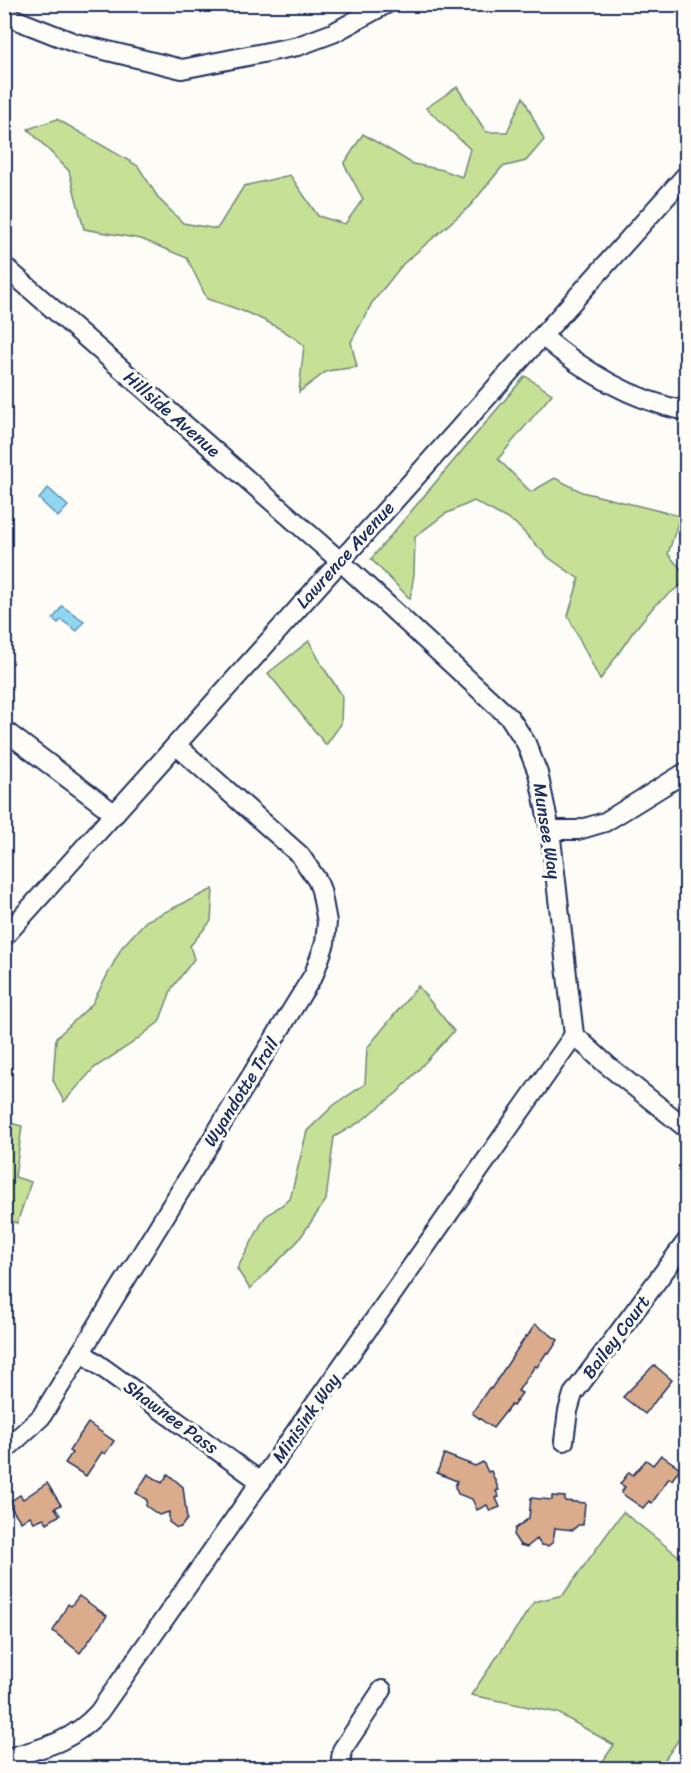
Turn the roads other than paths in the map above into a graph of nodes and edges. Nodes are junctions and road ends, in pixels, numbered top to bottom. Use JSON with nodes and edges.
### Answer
{"nodes":[{"id":1,"x":386,"y":4,"type":"edge"},
{"id":2,"x":4,"y":15,"type":"edge"},
{"id":3,"x":687,"y":175,"type":"edge"},
{"id":4,"x":4,"y":266,"type":"edge"},
{"id":5,"x":542,"y":336,"type":"junction"},
{"id":6,"x":687,"y":411,"type":"edge"},
{"id":7,"x":340,"y":561,"type":"junction"},
{"id":8,"x":4,"y":730,"type":"edge"},
{"id":9,"x":176,"y":745,"type":"junction"},
{"id":10,"x":687,"y":772,"type":"edge"},
{"id":11,"x":115,"y":813,"type":"junction"},
{"id":12,"x":550,"y":830,"type":"junction"},
{"id":13,"x":4,"y":937,"type":"edge"},
{"id":14,"x":574,"y":1035,"type":"junction"},
{"id":15,"x":687,"y":1128,"type":"edge"},
{"id":16,"x":687,"y":1242,"type":"edge"},
{"id":17,"x":81,"y":1352,"type":"junction"},
{"id":18,"x":564,"y":1441,"type":"dead end"},
{"id":19,"x":4,"y":1452,"type":"edge"},
{"id":20,"x":261,"y":1482,"type":"junction"},
{"id":21,"x":382,"y":1690,"type":"dead end"},
{"id":22,"x":4,"y":1759,"type":"edge"},
{"id":23,"x":340,"y":1768,"type":"edge"}],
"edges":[{"from":1,"to":2,"type":"street"},
{"from":3,"to":5,"type":"street","name":"Lawrence Avenue"},
{"from":4,"to":7,"type":"street","name":"Hillside Avenue"},
{"from":5,"to":6,"type":"street"},
{"from":5,"to":7,"type":"street","name":"Lawrence Avenue"},
{"from":7,"to":9,"type":"street","name":"Lawrence Avenue"},
{"from":7,"to":12,"type":"street","name":"Munsee Way"},
{"from":8,"to":11,"type":"street"},
{"from":9,"to":11,"type":"street","name":"Lawrence Avenue"},
{"from":9,"to":17,"type":"street","name":"Wyandotte Trail"},
{"from":10,"to":12,"type":"street"},
{"from":11,"to":13,"type":"street","name":"Lawrence Avenue"},
{"from":12,"to":14,"type":"street","name":"Munsee Way"},
{"from":14,"to":15,"type":"street"},
{"from":14,"to":20,"type":"street","name":"Minisink Way"},
{"from":16,"to":18,"type":"street","name":"Bailey Court"},
{"from":17,"to":19,"type":"street","name":"Wyandotte Trail"},
{"from":17,"to":20,"type":"street","name":"Shawnee Pass"},
{"from":20,"to":22,"type":"street","name":"Minisink Way"},
{"from":21,"to":23,"type":"street"}]}
